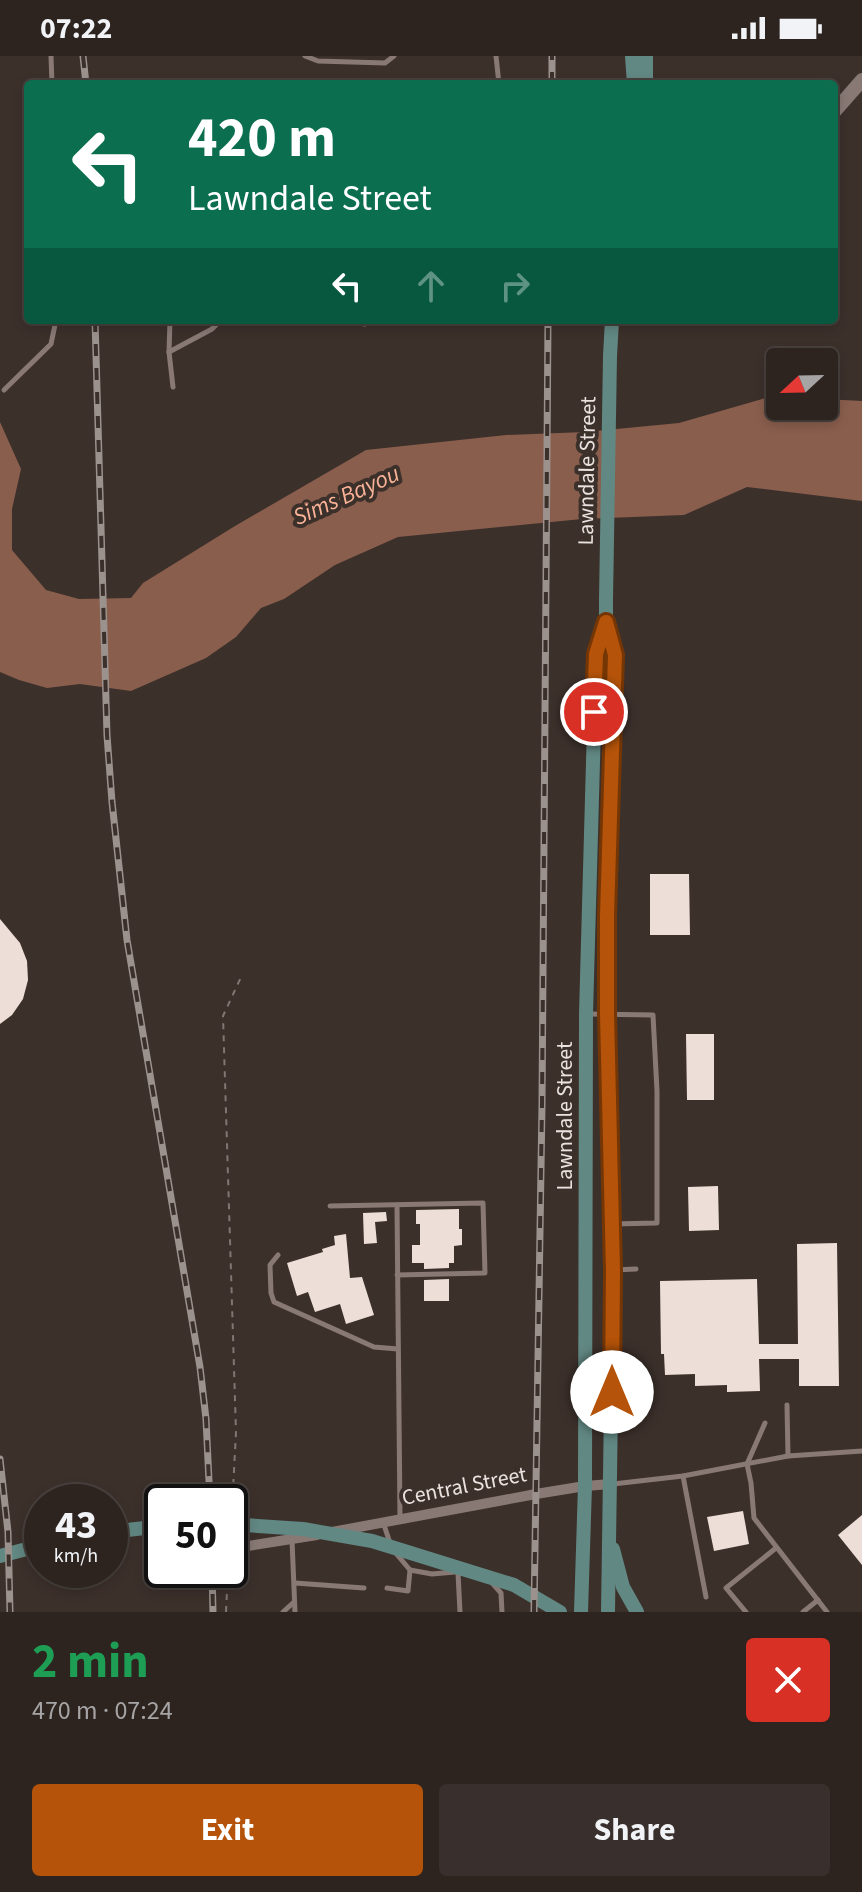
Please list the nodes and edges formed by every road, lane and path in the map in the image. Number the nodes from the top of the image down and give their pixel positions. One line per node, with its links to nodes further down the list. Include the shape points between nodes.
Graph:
1 (51, 56): 7 (lane)
2 (305, 56): 3 (lane, via 385,63)
3 (394, 56)
4 (496, 56): 8 (lane)
5 (632, 56): 9 (main road)
6 (646, 56): 10 (main road)
7 (52, 80)
8 (499, 80)
9 (634, 80)
10 (646, 80)
11 (862, 80): 12 (street)
12 (838, 107)
13 (55, 324): 19 (lane, via 51,344)
14 (170, 324): 17 (lane)
15 (217, 324): 17 (lane)
16 (612, 324): 20 (main road, Lawndale Street)
17 (169, 352): 18 (lane)
18 (173, 387)
19 (4, 390)
20 (606, 622): 22 (main road, Lawndale Street, via 596,654); 23 (main road, Lawndale Street, via 615,655)
21 (242, 975): 38 (path, via 223,1016 236,1432)
22 (586, 1014): 23 (lane); 40 (main road, Lawndale Street)
23 (607, 1014): 26 (main road, Lawndale Street); 26 (lane, via 653,1015 657,1091 657,1223)
24 (397, 1205): 25 (lane); 30 (lane); 30 (lane, via 483,1203 485,1273)
25 (330, 1206)
26 (611, 1224): 29 (main road, Lawndale Street)
27 (278, 1255): 31 (lane, via 270,1265 274,1302 374,1347)
28 (636, 1269): 29 (lane)
29 (613, 1270): 39 (main road, Lawndale Street)
30 (397, 1275): 31 (lane)
31 (398, 1349): 41 (lane)
32 (787, 1405): 35 (lane)
33 (765, 1423): 36 (lane)
34 (862, 1451): 35 (lane)
35 (788, 1456): 36 (lane)
36 (747, 1464): 37 (lane); 47 (lane, via 754,1518)
37 (683, 1476): 39 (lane); 56 (lane)
38 (233, 1484)
39 (611, 1484): 40 (street, Central Street); 44 (main road, Lawndale Street)
40 (585, 1486): 41 (street, Central Street); 65 (main road, Lawndale Street)
41 (400, 1519): 43 (street, Central Street)
42 (248, 1520): 64 (main road, via 372,1541 514,1585)
43 (383, 1522): 45 (street, Central Street); 50 (lane, via 392,1549)
44 (609, 1533): 66 (main road, Lawndale Street); 67 (main road, via 623,1587)
45 (292, 1539): 46 (street, Central Street); 52 (lane)
46 (248, 1546)
47 (776, 1548): 57 (lane); 68 (lane, via 726,1588)
48 (24, 1550): 49 (main road)
49 (0, 1556)
50 (410, 1570): 51 (lane); 55 (lane, via 408,1591)
51 (458, 1573): 62 (lane); 63 (lane, via 487,1577 501,1593)
52 (295, 1583): 54 (lane); 58 (lane)
53 (227, 1588): 59 (path)
54 (364, 1588)
55 (387, 1588)
56 (706, 1597)
57 (818, 1600): 69 (lane); 70 (lane)
58 (294, 1601): 60 (lane); 61 (lane)
59 (226, 1612)
60 (283, 1612)
61 (295, 1612)
62 (460, 1612)
63 (502, 1612)
64 (560, 1612)
65 (581, 1612)
66 (608, 1612)
67 (637, 1612)
68 (746, 1612)
69 (803, 1612)
70 (827, 1612)

